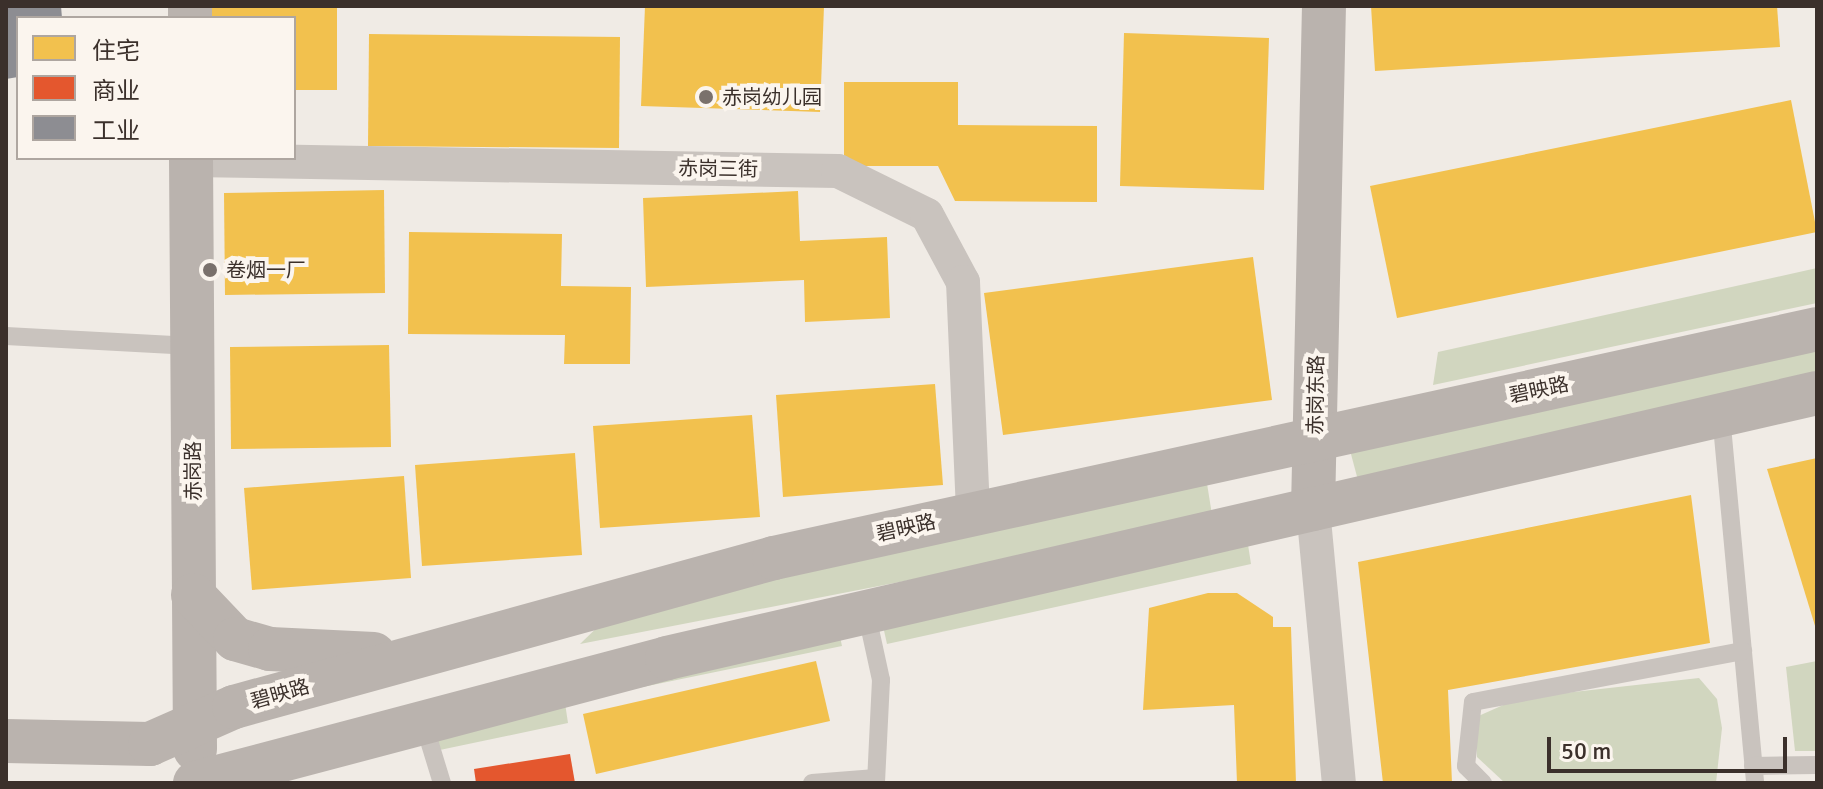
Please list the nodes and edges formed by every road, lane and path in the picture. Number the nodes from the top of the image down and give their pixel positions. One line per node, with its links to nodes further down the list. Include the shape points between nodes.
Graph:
1 (1324, 6): 9 (main road, 赤岗东路)
2 (191, 160): 6 (main road, 赤岗路)
3 (245, 160): 11 (street, 赤岗三街, via 838,171 927,215 963,282)
4 (1817, 329): 9 (main road, 碧映路)
5 (6, 336): 6 (lane)
6 (192, 346): 12 (main road, 赤岗路)
7 (1817, 393): 8 (main road)
8 (1721, 415): 10 (main road); 14 (lane)
9 (1315, 439): 10 (main road, 赤岗东路); 11 (main road, 碧映路)
10 (1313, 509): 13 (main road); 25 (street, 赤岗东路)
11 (973, 513): 15 (main road, 碧映路, via 639,592)
12 (193, 595): 15 (main road, via 216,626 270,649); 17 (main road, 赤岗路)
13 (866, 611): 16 (main road); 21 (lane, via 881,680)
14 (1743, 651): 20 (lane); 26 (lane, via 1473,702 1466,766)
15 (436, 653): 17 (main road, 碧映路)
16 (421, 717): 22 (main road); 23 (lane)
17 (194, 724): 18 (main road, 碧映路, via 150,744); 22 (main road, 赤岗路)
18 (6, 741)
19 (1817, 765): 20 (lane)
20 (1754, 775)
21 (876, 780): 24 (lane)
22 (195, 783)
23 (442, 783)
24 (812, 783)
25 (1339, 783)
26 (1483, 783)

